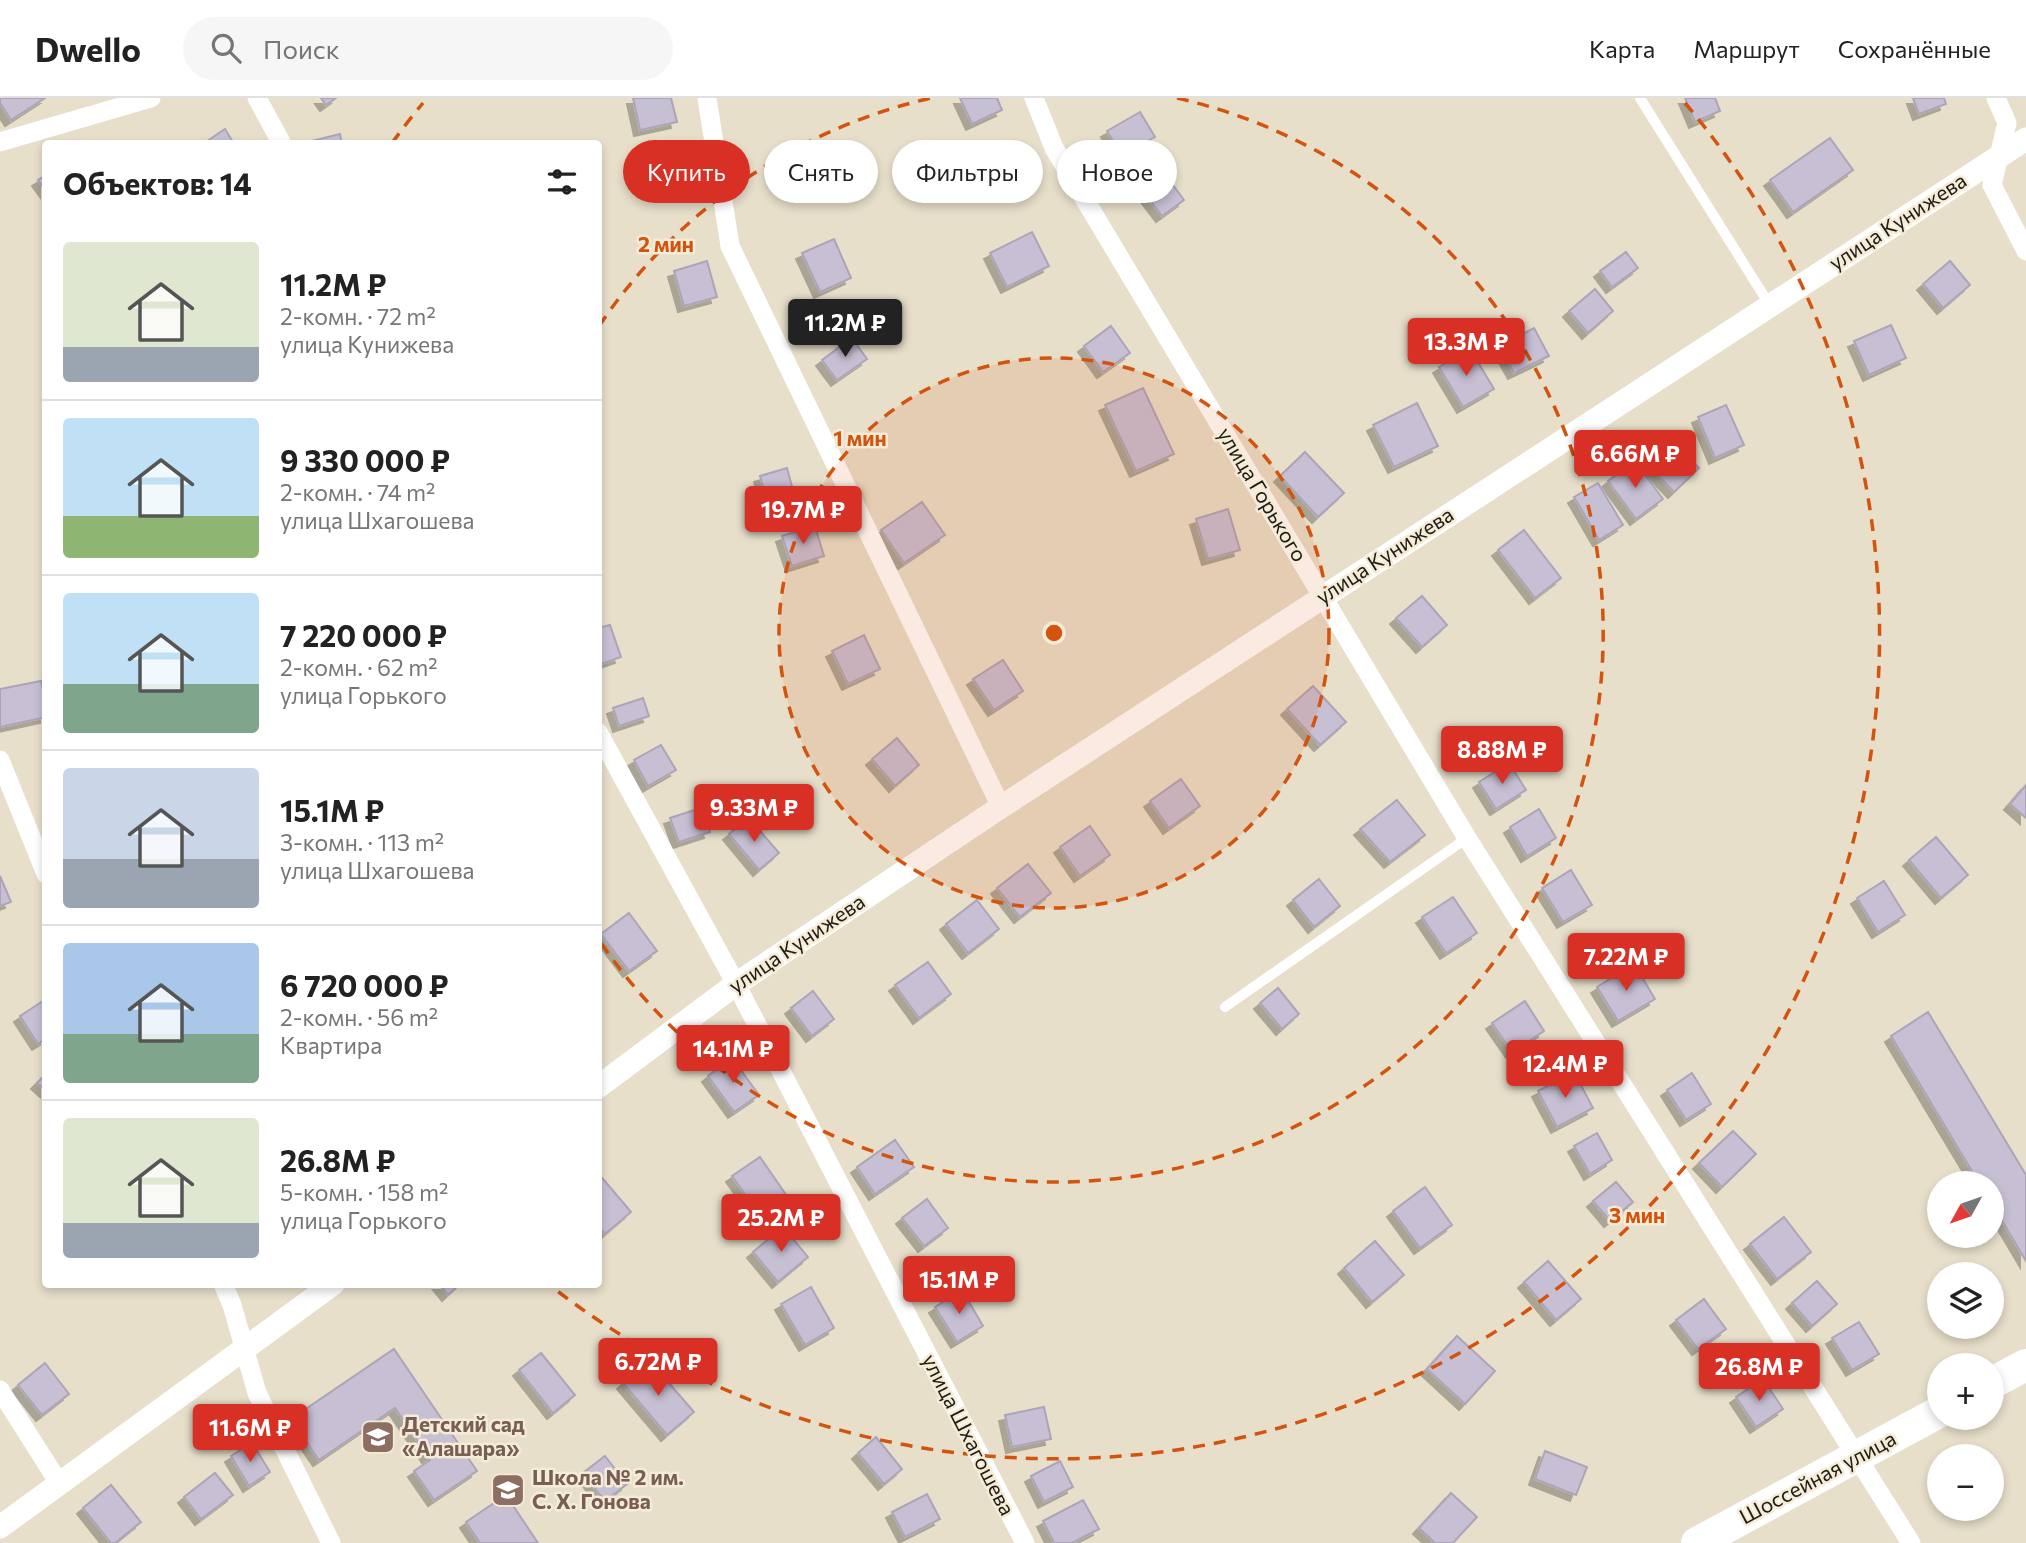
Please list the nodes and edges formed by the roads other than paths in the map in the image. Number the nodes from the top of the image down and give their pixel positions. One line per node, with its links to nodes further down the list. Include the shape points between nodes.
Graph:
1 (151, 98): 9 (street)
2 (257, 98): 8 (street)
3 (707, 98): 16 (street, via 730,246)
4 (1034, 98): 13 (street, улица Горького, via 1054,148)
5 (1640, 98): 12 (lane)
6 (1996, 98): 10 (street, via 2007,123)
7 (2026, 139): 10 (street, улица Кунижева)
8 (280, 140)
9 (0, 142)
10 (1999, 158): 11 (street, via 1992,185); 12 (street, улица Кунижева)
11 (2026, 251)
12 (1769, 304): 13 (street, улица Кунижева)
13 (1323, 597): 16 (street, улица Кунижева); 17 (street, улица Горького)
14 (602, 740): 19 (street, улица Шхагошева)
15 (0, 760): 18 (street)
16 (1000, 807): 19 (street, улица Кунижева)
17 (1467, 838): 20 (lane); 29 (street, улица Горького)
18 (42, 864)
19 (736, 984): 21 (street, улица Кунижева); 33 (street, улица Шхагошева)
20 (1226, 1007)
21 (602, 1084)
22 (225, 1288): 24 (street)
23 (328, 1288): 24 (street)
24 (245, 1350): 30 (street); 32 (street, via 257,1392)
25 (2026, 1364): 26 (highway)
26 (2004, 1376)
27 (0, 1390): 30 (street)
28 (1927, 1419): 29 (highway, Шоссейная улица)
29 (1856, 1457): 34 (highway, Шоссейная улица); 35 (street, улица Горького)
30 (59, 1483): 31 (street)
31 (0, 1527)
32 (331, 1543)
33 (1025, 1543)
34 (1697, 1543)
35 (1911, 1543)

